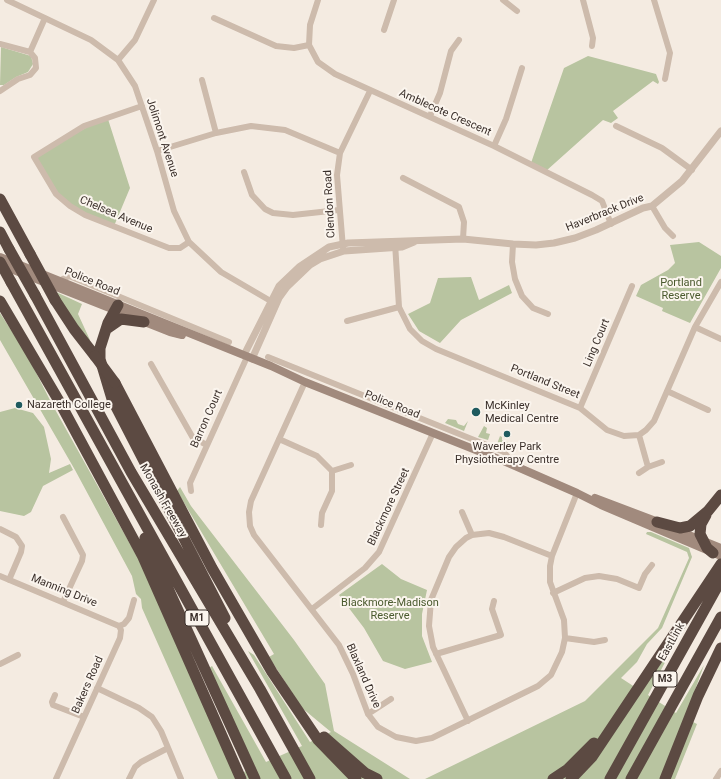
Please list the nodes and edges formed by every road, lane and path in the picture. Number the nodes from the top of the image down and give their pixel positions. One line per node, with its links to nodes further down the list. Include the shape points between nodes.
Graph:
1 (7, 0): 9 (street, Jolimont Avenue)
2 (154, 0): 17 (street, via 135,40)
3 (318, 0): 14 (street, via 310,25)
4 (394, 0): 11 (street)
5 (503, 0): 8 (street)
6 (583, 0): 15 (street, via 593,38)
7 (654, 0): 19 (street, via 670,53)
8 (517, 11)
9 (45, 18): 16 (street); 17 (street, Jolimont Avenue, via 91,40)
10 (214, 18): 14 (street, via 276,46 294,48)
11 (384, 30)
12 (459, 40): 24 (street, via 451,52 440,92)
13 (0, 44): 16 (street)
14 (309, 45): 21 (street, Amblecote Crescent, via 318,62 335,74)
15 (592, 46)
16 (30, 52): 22 (street, via 35,58 36,68 30,75 18,79)
17 (118, 60): 23 (street, Jolimont Avenue, via 135,86)
18 (522, 68): 28 (street, via 506,119)
19 (665, 79)
20 (202, 80): 27 (street)
21 (370, 90): 24 (street, Amblecote Crescent); 30 (street, Clendon Road)
22 (0, 91)
23 (142, 106): 29 (street, Jolimont Avenue); 41 (street, Chelsea Avenue, via 84,126 34,157 56,194 85,215 169,248 180,248)
24 (430, 116): 28 (street, Amblecote Crescent)
25 (616, 126): 31 (street, via 662,148)
26 (721, 131): 31 (street, Haverbrack Drive)
27 (216, 133): 29 (street); 30 (street, via 251,126 268,127 285,130)
28 (494, 146): 37 (street, Amblecote Crescent, via 546,170 602,201)
29 (157, 151): 41 (street, Jolimont Avenue, via 174,211)
30 (340, 153): 36 (street, Clendon Road, via 337,175)
31 (692, 170): 35 (street, Haverbrack Drive)
32 (244, 172): 36 (street, via 252,195 258,203 273,213 293,215)
33 (403, 178): 40 (street, via 459,207 464,222)
34 (0, 199): 118 (highway, bridge, via 55,300 115,382 212,568)
35 (652, 206): 37 (street, Haverbrack Drive); 39 (street)
36 (339, 210): 44 (street, Clendon Road)
37 (610, 224): 43 (street, Haverbrack Drive, via 575,238 554,243)
38 (0, 232): 115 (highway, Monash Freeway / M1, bridge, via 131,472)
39 (673, 236)
40 (463, 239): 42 (street, Haverbrack Drive); 43 (street, Haverbrack Drive)
41 (189, 242): 51 (street, Jolimont Avenue, via 221,272)
42 (394, 244): 44 (street, Haverbrack Drive); 52 (street, Portland Street)
43 (513, 244): 54 (street, via 512,262 522,296 533,308)
44 (343, 247): 51 (street, Haverbrack Drive, via 310,265)
45 (0, 257): 47 (main road, Police Road)
46 (0, 263): 53 (main road, Police Road); 77 (highway, M1, bridge)
47 (59, 281): 53 (main road, Police Road); 58 (street, via 69,276)
48 (721, 282): 57 (street)
49 (632, 286): 69 (street, Ling Court)
50 (0, 301): 129 (highway, via 143,557)
51 (273, 303): 62 (street, Haverbrack Drive)
52 (399, 307): 55 (street); 69 (street, Portland Street, via 410,329 422,341 436,349)
53 (117, 308): 56 (main road, Police Road); 58 (main road, Police Road); 59 (highway)
54 (548, 314)
55 (347, 321)
56 (144, 322): 58 (main road, Police Road, via 170,332); 59 (highway, via 121,319 114,322)
57 (695, 327): 60 (street); 67 (street)
58 (200, 335): 61 (street); 62 (main road, Police Road)
59 (102, 338): 115 (highway, via 100,359 112,399)
60 (721, 339)
61 (229, 342)
62 (248, 357): 65 (main road, Police Road); 75 (street, Barron Court)
63 (268, 357): 66 (street)
64 (151, 364): 75 (street, via 193,438)
65 (305, 382): 68 (main road, Police Road); 73 (street, Blaxland Drive)
66 (339, 386): 68 (street); 74 (street)
67 (667, 391): 70 (street); 72 (street, via 654,421)
68 (336, 394): 71 (main road, Police Road)
69 (580, 408): 72 (street, Portland Street, via 607,430 624,436)
70 (708, 410)
71 (434, 433): 76 (main road, Police Road); 105 (street, Blackmore Street, via 379,552 365,568)
72 (639, 435): 81 (street)
73 (279, 439): 82 (street, via 317,456); 105 (street, Blaxland Drive, via 251,501 248,519 254,535)
74 (474, 440): 76 (street); 78 (street, via 504,452 508,457)
75 (207, 445): 84 (street, Barron Court, via 190,483)
76 (465, 446): 78 (main road, Police Road)
77 (108, 458): 125 (highway); 130 (highway, M1)
78 (506, 462): 85 (main road, Police Road)
79 (662, 462): 81 (street)
80 (350, 465): 82 (street)
81 (648, 467): 83 (street)
82 (332, 471): 91 (street, via 332,491 322,513)
83 (639, 473)
84 (191, 491)
85 (577, 493): 90 (main road, Police Road, via 604,500); 95 (main road, Police Road); 96 (street, Blaxland Drive)
86 (721, 495): 87 (highway)
87 (708, 511): 90 (highway, via 690,526 680,528); 94 (highway, via 701,524 700,534)
88 (462, 512): 93 (street)
89 (63, 517): 104 (street, via 82,558)
90 (657, 522): 94 (main road, Police Road)
91 (321, 525)
92 (0, 529): 99 (street, via 16,537 22,546)
93 (472, 535): 96 (street, via 495,534); 111 (street, via 459,544 449,557 431,600 429,626)
94 (703, 541): 95 (highway, via 707,548)
95 (719, 554): 119 (highway)
96 (552, 556): 101 (street, Blaxland Drive, via 549,574)
97 (652, 565): 101 (street, via 639,588 617,579 599,576 585,578)
98 (0, 576): 99 (street, Manning Drive)
99 (9, 580): 104 (street, Manning Drive)
100 (721, 580): 136 (highway, EastLink / M3)
101 (553, 593): 108 (street, Blaxland Drive, via 564,620)
102 (134, 600): 107 (street, via 128,618)
103 (494, 601): 111 (street, via 492,609 501,635)
104 (63, 602): 107 (street, Manning Drive)
105 (312, 609): 120 (street, Blaxland Drive, via 345,656)
106 (721, 617): 137 (highway, M3)
107 (119, 626): 114 (street, Bakers Road, via 120,638)
108 (565, 638): 109 (street, via 594,642); 122 (street, Blaxland Drive, via 554,670 538,686)
109 (605, 640)
110 (721, 648): 138 (highway, via 698,696)
111 (436, 654): 122 (street)
112 (18, 655): 113 (street)
113 (0, 664)
114 (97, 688): 121 (street, Bakers Road); 123 (street, via 152,717)
115 (260, 689): 131 (highway, Monash Freeway / M1)
116 (55, 695): 121 (street, via 53,705)
117 (391, 699): 120 (street)
118 (291, 702): 132 (highway, via 326,749); 133 (highway, via 333,746)
119 (628, 704): 134 (highway, via 589,750); 135 (highway, via 592,757)
120 (368, 714): 122 (street, Blaxland Drive, via 389,734 416,741 432,738)
121 (84, 717): 126 (street, Bakers Road)
122 (468, 721)
123 (168, 748): 127 (street, via 141,762); 128 (street)
124 (721, 771): 139 (street)
125 (254, 777)
126 (56, 779)
127 (128, 779)
128 (181, 779)
129 (241, 779)
130 (286, 779)
131 (310, 779)
132 (356, 779)
133 (376, 779)
134 (552, 779)
135 (571, 779)
136 (610, 779)
137 (631, 779)
138 (665, 779)
139 (716, 779)

